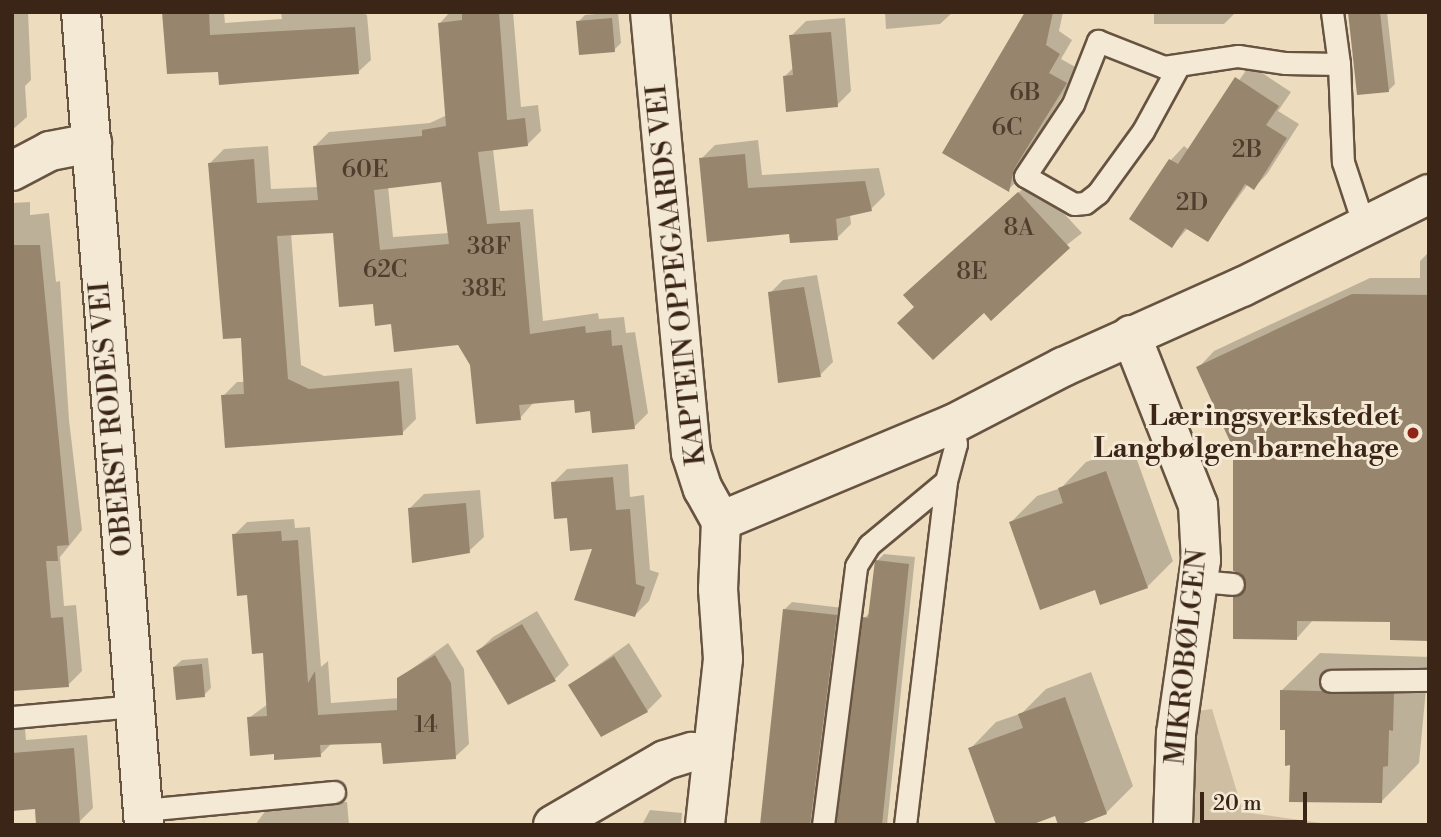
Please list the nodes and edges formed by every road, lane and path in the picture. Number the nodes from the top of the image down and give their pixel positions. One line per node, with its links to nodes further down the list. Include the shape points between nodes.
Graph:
1 (81, 12): 6 (street, OBERST RODES VEI)
2 (650, 12): 13 (street, KAPTEIN OPPEGAARDS VEI, via 691,453 702,489)
3 (1332, 12): 4 (lane)
4 (1339, 64): 5 (lane, via 1238,56); 9 (lane, via 1343,162)
5 (1180, 65): 5 (lane, via 1138,60 1098,41 1073,104 1025,176 1074,204 1085,203 1098,193 1143,131)
6 (92, 143): 7 (street, via 50,151); 16 (street, OBERST RODES VEI)
7 (12, 171)
8 (1429, 194): 9 (street)
9 (1364, 226): 10 (street)
10 (1131, 335): 11 (street); 25 (street, MIKROBØLGEN, via 1196,495 1216,582 1177,720)
11 (953, 424): 12 (lane, via 956,444); 13 (street)
12 (946, 481): 23 (lane, via 869,545 856,566); 24 (lane)
13 (721, 522): 18 (street, via 718,589 723,659)
14 (1429, 680): 15 (lane)
15 (1331, 681)
16 (135, 706): 17 (lane); 20 (street, OBERST RODES VEI)
17 (12, 717)
18 (713, 754): 21 (street, via 692,752 666,760); 22 (street)
19 (334, 792): 20 (lane)
20 (143, 818)
21 (553, 825)
22 (705, 825)
23 (823, 825)
24 (905, 825)
25 (1173, 825)

